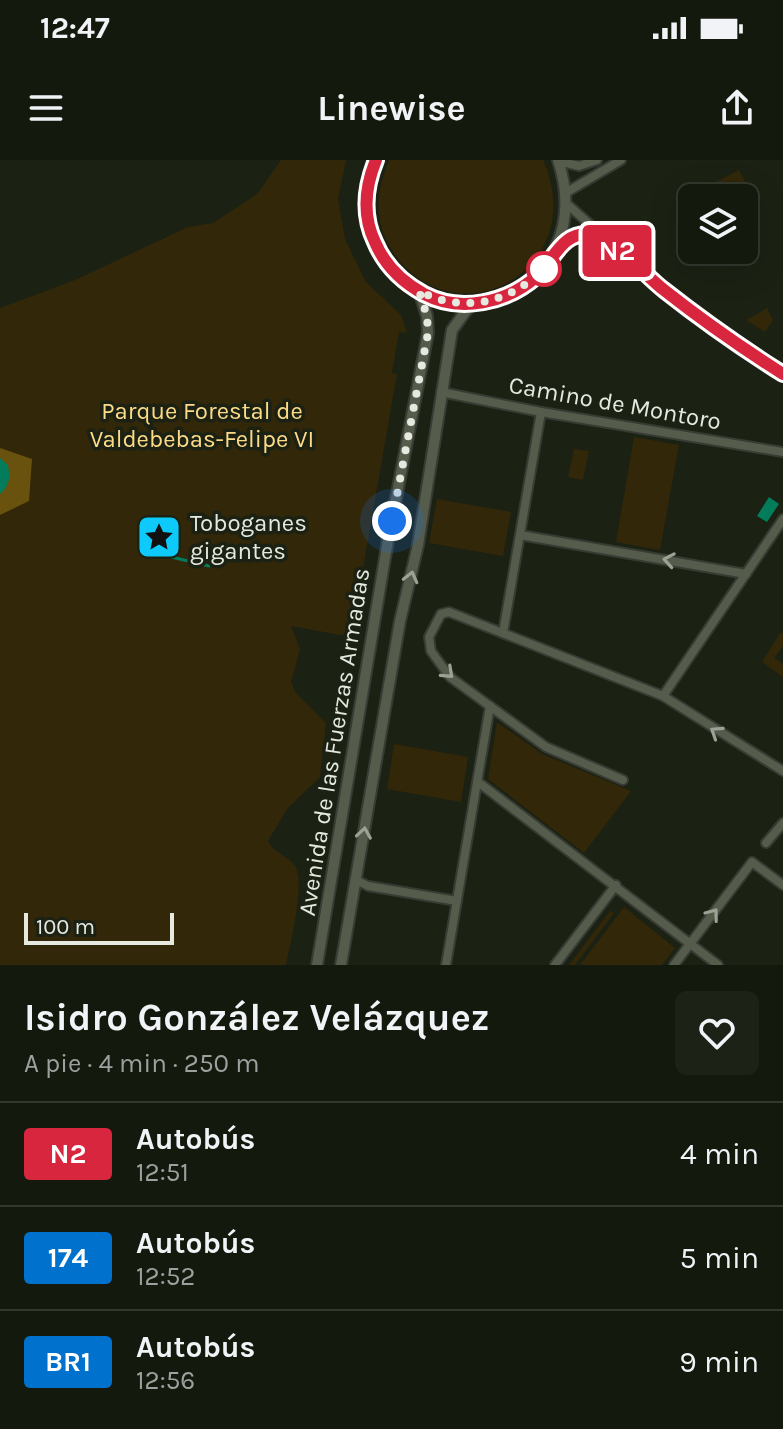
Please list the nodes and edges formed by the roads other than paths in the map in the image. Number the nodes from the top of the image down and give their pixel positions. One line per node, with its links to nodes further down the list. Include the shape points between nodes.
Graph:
1 (376, 160): 8 (street, via 366,195 371,235 391,270)
2 (597, 160): 4 (street, via 579,166)
3 (621, 160): 5 (street)
4 (558, 161): 5 (street)
5 (567, 198): 6 (street); 7 (street)
6 (607, 243): 7 (street, via 580,235); 10 (street)
7 (557, 248): 9 (street, via 527,284 500,298)
8 (419, 291): 9 (street, via 438,300); 30 (street, Avenida de las Fuerzas Armadas, via 428,333)
9 (471, 304): 11 (street, Avenida de las Fuerzas Armadas, via 452,330)
10 (783, 374)
11 (441, 392): 12 (street, Camino de Montoro); 25 (street, Avenida de las Fuerzas Armadas, one-way to 11)
12 (541, 412): 13 (street, Camino de Montoro); 15 (street)
13 (783, 452)
14 (783, 519): 16 (street)
15 (520, 535): 16 (street, one-way to 15); 17 (street)
16 (746, 574): 18 (street)
17 (503, 633): 18 (street); 19 (street, one-way to 19, via 449,612 441,614 429,637 437,663)
18 (663, 696): 20 (street, one-way to 18)
19 (490, 706): 21 (street, via 546,747); 22 (street)
20 (783, 771)
21 (623, 780)
22 (478, 782): 26 (street); 28 (street)
23 (783, 823): 24 (street)
24 (766, 843)
25 (356, 880): 28 (street); 31 (street, Avenida de las Fuerzas Armadas)
26 (616, 885): 29 (street); 33 (street)
27 (783, 885): 29 (street, one-way to 27, via 752,862)
28 (457, 901): 32 (street)
29 (691, 944): 34 (street); 35 (street)
30 (317, 965)
31 (341, 965)
32 (446, 965)
33 (555, 965)
34 (674, 965)
35 (718, 965)

